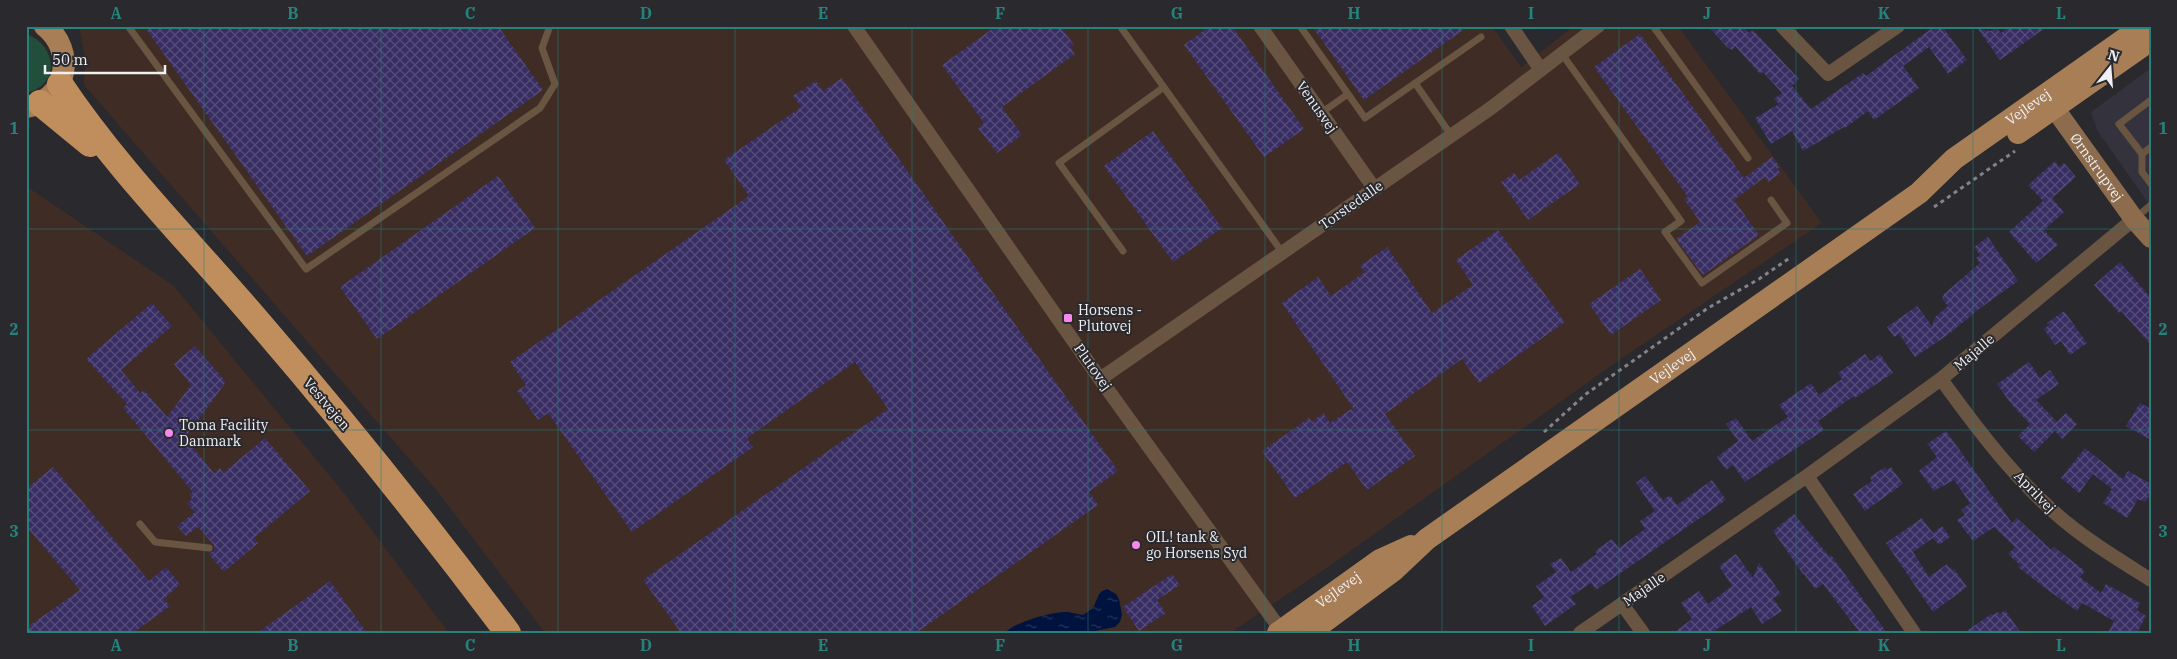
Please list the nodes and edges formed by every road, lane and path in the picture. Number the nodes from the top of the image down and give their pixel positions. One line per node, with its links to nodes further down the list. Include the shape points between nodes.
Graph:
1 (128, 26): 2 (lane, via 306,269 540,108 555,84 542,48)
2 (550, 26)
3 (854, 26): 40 (street, Plutovej)
4 (1120, 26): 20 (lane)
5 (1260, 26): 25 (street, Venusvej)
6 (1300, 26): 21 (lane)
7 (1511, 26): 17 (street)
8 (1598, 26): 16 (street, Torstedalle)
9 (1653, 26): 29 (lane)
10 (1782, 26): 11 (street, via 1828,74)
11 (1898, 26)
12 (2143, 26): 23 (main road, Vejlevej)
13 (55, 30): 19 (main road, via 65,60)
14 (1481, 37): 18 (lane)
15 (2151, 40): 23 (main road, Vejlevej)
16 (1562, 54): 17 (street, Torstedalle); 33 (lane, via 1681,221 1665,232 1702,284 1787,223)
17 (1542, 70): 26 (street, Torstedalle)
18 (1415, 83): 21 (lane, via 1365,118); 26 (lane)
19 (60, 84): 24 (main road, via 55,92); 30 (highway, Vestvejen)
20 (1164, 87): 37 (lane, via 1059,163); 38 (lane)
21 (1348, 94): 25 (lane)
22 (2151, 100): 28 (lane, via 2120,124)
23 (2050, 101): 35 (street, Ørnstrupvej); 45 (main road, Vejlevej, via 1954,159 1919,193)
24 (33, 105): 30 (highway, Vestvejen, via 62,119)
25 (1321, 113): 32 (street, Venusvej)
26 (1451, 135): 32 (street, Torstedalle)
27 (2151, 148): 28 (lane)
28 (2142, 154): 31 (lane, via 2142,172)
29 (1748, 158)
30 (136, 184): 50 (highway, Vestvejen, via 319,394 444,548)
31 (2151, 184)
32 (1374, 188): 38 (street, Torstedalle)
33 (1771, 200)
34 (2151, 205): 35 (lane)
35 (2134, 219): 36 (street, Ørnstrupvej); 41 (street, Majalle)
36 (2151, 238)
37 (1123, 251)
38 (1282, 252): 40 (street, Torstedalle)
39 (1796, 254): 42 (path, via 1708,308 1586,394)
40 (1100, 379): 49 (street, Plutovej)
41 (1941, 380): 43 (street, Majalle); 47 (street, Aprilvej, via 1999,454 2054,512)
42 (1542, 434)
43 (1806, 476): 48 (street, Majalle); 54 (street)
44 (140, 524): 46 (lane, via 156,542)
45 (1426, 539): 49 (main road, Vejlevej, via 1380,560); 51 (main road, Vejlevej, via 1393,571)
46 (209, 548)
47 (2151, 580)
48 (1622, 604): 52 (street, Majalle); 53 (street)
49 (1281, 632)
50 (508, 633)
51 (1309, 633)
52 (1580, 633)
53 (1643, 633)
54 (1914, 633)

